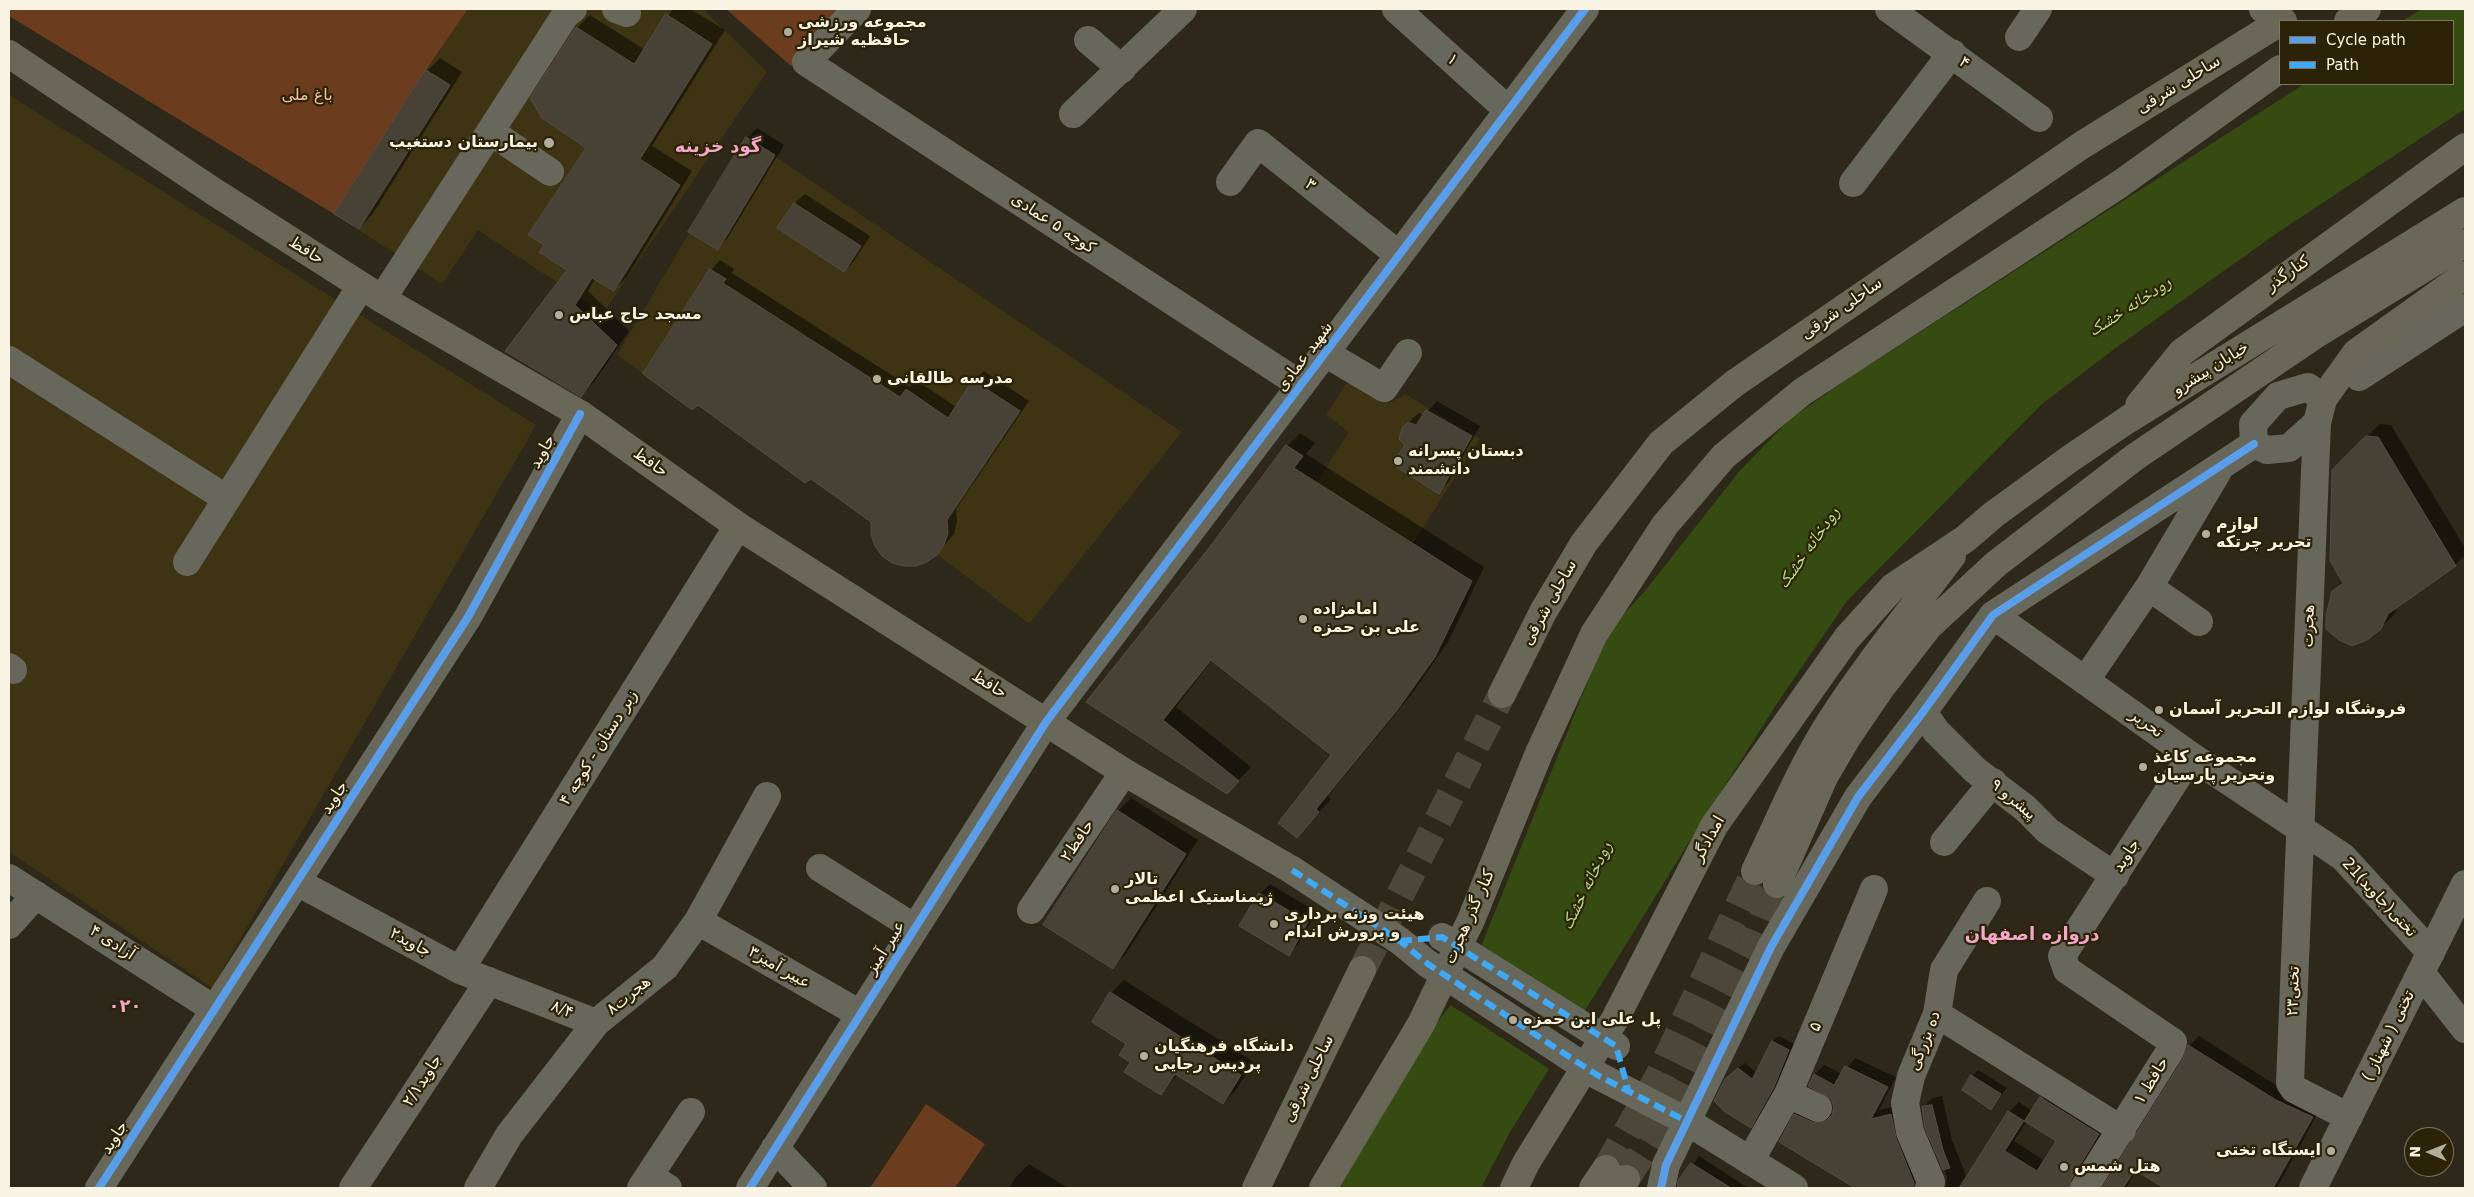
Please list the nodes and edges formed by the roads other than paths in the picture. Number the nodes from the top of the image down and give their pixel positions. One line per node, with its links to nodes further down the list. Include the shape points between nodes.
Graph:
1 (573, 9): 24 (street, via 566,14)
2 (858, 9): 39 (street, کوچه ۵ عمادی, via 806,62)
3 (1396, 9): 21 (street, ۱)
4 (1585, 9): 21 (street, شهید عمادی)
5 (1889, 9): 17 (street, ۴)
6 (2038, 9): 15 (street)
7 (2263, 9): 11 (street)
8 (2298, 9): 12 (main road, ساحلی شرقی)
9 (2367, 9): 13 (main road)
10 (1170, 13): 19 (street)
11 (2279, 20)
12 (2284, 20)
13 (2350, 20)
14 (2279, 24): 53 (main road, ساحلی شرقی, via 2058,162 1735,383 1661,443 1584,543 1543,612)
15 (2019, 37)
16 (1088, 40): 19 (street)
17 (1952, 53): 23 (street, ۴); 28 (street)
18 (9, 54): 33 (main road, حافظ, via 213,192)
19 (1122, 69): 22 (street)
20 (2279, 70): 103 (main road, کنار گذر هجرت, via 2120,184 1802,392 1724,456 1664,525 1594,634 1539,754 1471,920 1420,1024)
21 (1508, 110): 31 (street, شهید عمادی)
22 (1073, 114)
23 (2039, 118)
24 (491, 132): 26 (street); 33 (street)
25 (2465, 147): 42 (main road, کنارگذر, via 2182,352)
26 (550, 172)
27 (1230, 182): 31 (street, ۳, via 1258,143)
28 (1853, 183)
29 (2465, 211): 42 (main road, خیابان پیشرو)
30 (2465, 243): 47 (main road, via 2318,332 2135,457 1996,564 1929,626 1880,689 1848,736 1766,878 1804,766 1860,677)
31 (1399, 255): 35 (street, شهید عمادی)
32 (2465, 275): 40 (main road, via 2356,353)
33 (372, 293): 41 (main road, حافظ); 45 (street)
34 (2465, 308): 38 (street)
35 (1325, 353): 36 (street, via 1384,388); 39 (street, شهید عمادی)
36 (1408, 353)
37 (9, 360): 45 (street)
38 (2358, 377)
39 (1301, 385): 55 (street, شهید عمادی)
40 (2320, 411): 43 (street, via 2289,448 2267,450); 43 (street, via 2308,386 2278,396 2254,424); 60 (street, هجرت)
41 (580, 414): 46 (main road, حافظ); 66 (street, جاوید, via 468,617)
42 (2127, 420): 47 (main road, خیابان پیشرو, via 2016,498)
43 (2254, 444): 44 (street)
44 (2222, 466): 49 (street); 50 (street)
45 (226, 499): 48 (street)
46 (738, 526): 55 (main road, حافظ); 78 (street, زبر دستان - کوچه ۴)
47 (1965, 539): 104 (main road, امدادگر, via 1893,587 1847,638 1785,723 1714,826 1615,1020)
48 (187, 562)
49 (2149, 587): 51 (street); 52 (street)
50 (1993, 615): 52 (street, تحریر); 54 (street)
51 (2199, 622)
52 (2085, 681): 56 (street, تحریر)
53 (1502, 694)
54 (1923, 712): 58 (street, پیشرو ۹, via 1936,732 1975,770); 92 (street, via 1858,797 1771,947)
55 (1046, 722): 57 (main road, حافظ); 74 (street, عبیر آمیز)
56 (2191, 756): 60 (street, تحریر); 64 (street, جاوید)
57 (1124, 772): 63 (main road, حافظ); 71 (street, ۲حافظ)
58 (1993, 782): 61 (street); 64 (street, پیشرو ۹, via 2048,831)
59 (767, 796): 72 (street, هجرت۸)
60 (2300, 830): 77 (street, 21تختی(جاوید), via 2343,857); 91 (street, تختی۲۳, via 2290,1083 2294,1090)
61 (1944, 842)
62 (820, 868): 74 (street)
63 (1292, 870): 75 (street)
64 (2114, 876): 76 (street, جاوید)
65 (9, 878): 69 (street, ۴ آزادی)
66 (297, 882): 78 (street, ۲جاوید); 82 (street, جاوید)
67 (2465, 884): 77 (street, تختی ( شهناز ))
68 (1874, 889): 88 (street, ۵)
69 (36, 895): 73 (street); 82 (street, ۴ آزادی)
70 (1987, 901): 84 (street, ده بزرگی, via 1944,970)
71 (1031, 910)
72 (698, 921): 83 (street, ۳عبیر آمیز); 85 (street, هجرت۸, via 665,967)
73 (9, 925)
74 (915, 928): 83 (street, عبیر آمیز)
75 (1400, 941): 87 (street, bridge, via 1428,964 1597,1075); 87 (street, bridge, via 1442,937 1616,1046)
76 (2062, 956): 93 (street, حافظ ۱, via 2067,970 2173,1042)
77 (2426, 963): 86 (street, 21تختی(جاوید)); 91 (street, تختی ( شهناز ))
78 (460, 970): 80 (street, ۲جاوید)
79 (1362, 970): 102 (main road, ساحلی شرقی)
80 (489, 981): 81 (street, ۲جاوید); 96 (street, ۲/۱جاوید)
81 (528, 996): 85 (street, ۸/۴)
82 (214, 1009): 98 (street, جاوید)
83 (860, 1014): 94 (street, عبیر آمیز)
84 (1937, 1014): 93 (street); 107 (street, ده بزرگی, via 1911,1076 1904,1103 1910,1132 1931,1182)
85 (596, 1023): 99 (street, هجرت۸, via 509,1135)
86 (2465, 1029)
87 (1628, 1089): 92 (street)
88 (1788, 1094): 89 (street); 95 (street, ۵)
89 (1818, 1108)
90 (691, 1112): 97 (street)
91 (2349, 1117): 109 (street, تختی ( شهناز ))
92 (1688, 1122): 95 (street); 105 (street, via 1666,1165)
93 (2122, 1130): 108 (street, حافظ ۱)
94 (775, 1148): 100 (street, عبیر آمیز); 101 (street)
95 (1750, 1161): 106 (street)
96 (356, 1184)
97 (653, 1184)
98 (99, 1188)
99 (478, 1188)
100 (750, 1188)
101 (813, 1188)
102 (1256, 1188)
103 (1323, 1188)
104 (1514, 1188)
105 (1660, 1188)
106 (1794, 1188)
107 (1929, 1188)
108 (2084, 1188)
109 (2312, 1188)

